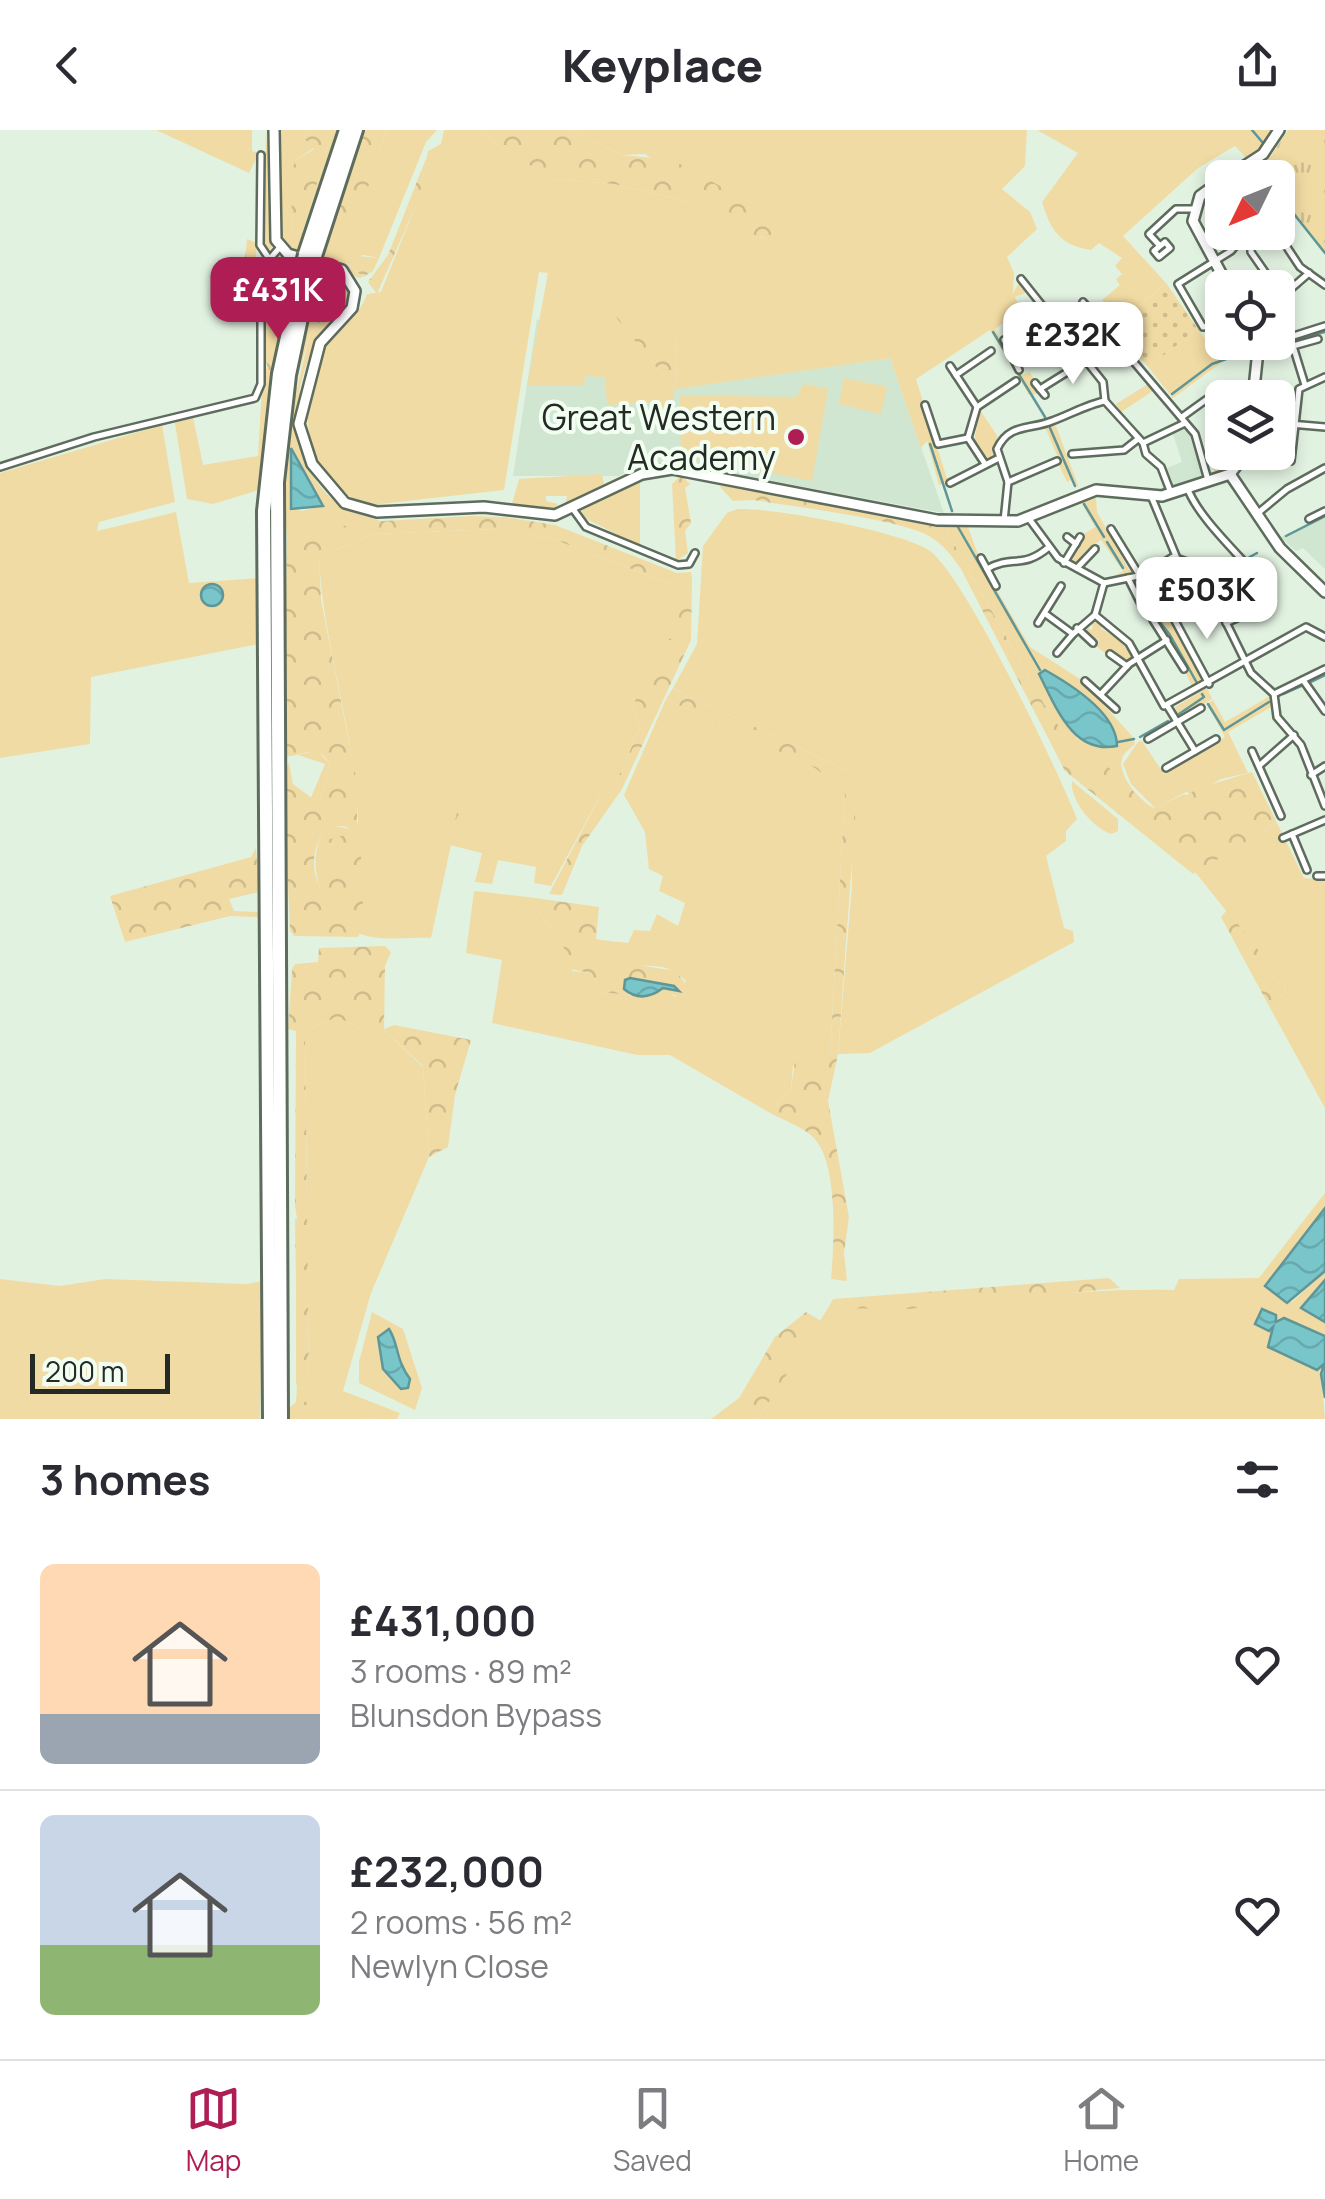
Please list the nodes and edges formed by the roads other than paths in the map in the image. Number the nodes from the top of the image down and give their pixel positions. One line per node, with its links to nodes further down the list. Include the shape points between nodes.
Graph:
1 (274, 130): 9 (street)
2 (346, 130): 14 (highway)
3 (356, 130): 14 (highway)
4 (1279, 130): 6 (street)
5 (261, 155): 13 (street, via 260,245)
6 (1255, 160)
7 (1205, 191): 8 (street)
8 (1194, 209): 10 (street, via 1176,209 1147,236); 15 (street, via 1196,232)
9 (280, 246): 13 (street); 64 (street, via 342,270 356,291 352,308 320,344 300,413 306,454 332,492 351,506 377,512 492,507 554,515)
10 (1160, 246)
11 (1230, 250): 15 (street)
12 (1291, 250): 17 (street)
13 (268, 257): 53 (street, via 260,274 261,384 255,398 94,437)
14 (309, 260): 38 (highway)
15 (1214, 261): 16 (street); 24 (street, via 1178,287)
16 (1219, 270)
17 (1309, 273): 19 (street); 20 (street)
18 (1021, 279): 22 (street)
19 (1325, 285)
20 (1295, 286)
21 (1085, 302): 25 (street)
22 (1050, 316): 29 (street); 32 (street, via 1006,342)
23 (1325, 326): 26 (street)
24 (1205, 327)
25 (1109, 332): 29 (street); 44 (street)
26 (1295, 335)
27 (1318, 339): 37 (street, via 1290,347)
28 (992, 351): 33 (street)
29 (1080, 354): 30 (street)
30 (1086, 361): 36 (street, via 1043,392); 39 (street, via 1106,387)
31 (950, 366): 33 (street)
32 (1019, 370)
33 (956, 375): 42 (street)
34 (1325, 377): 37 (street)
35 (1016, 382): 42 (street)
36 (1035, 382)
37 (1305, 385): 43 (street)
38 (282, 392): 135 (highway, via 263,558); 136 (highway)
39 (1105, 401): 48 (street); 50 (street, via 1014,430 1000,442)
40 (1205, 401): 44 (street)
41 (925, 405): 47 (street, via 938,444)
42 (977, 407): 47 (street)
43 (1295, 416)
44 (1184, 420): 48 (street); 57 (street, via 1199,438)
45 (1295, 424): 46 (street)
46 (1325, 427)
47 (968, 438): 52 (street)
48 (1140, 441): 49 (street, via 1124,450 1076,453); 61 (street)
49 (1078, 442)
50 (997, 459): 52 (street); 58 (street)
51 (1056, 461): 58 (street)
52 (984, 464): 59 (street)
53 (0, 468)
54 (1325, 468): 66 (street)
55 (1233, 470): 56 (street)
56 (1230, 474): 57 (street); 66 (street)
57 (1208, 481): 60 (street)
58 (1008, 482): 68 (street)
59 (950, 484)
60 (1187, 488): 61 (street); 96 (street, via 1198,514 1218,528 1272,597)
61 (1171, 493): 62 (street)
62 (1152, 498): 67 (street, via 1096,490); 76 (street)
63 (1312, 508): 65 (street, via 1313,517)
64 (573, 509): 68 (street, via 641,474 672,469 937,520); 75 (street, via 586,527 678,565 690,564)
65 (1325, 511)
66 (1258, 514): 87 (street, via 1277,550)
67 (1030, 520): 68 (street); 73 (street)
68 (1004, 521)
69 (1115, 530): 81 (street)
70 (1067, 537): 72 (street)
71 (1080, 537): 72 (street)
72 (1076, 544): 78 (street)
73 (1049, 546): 78 (street); 80 (street, via 1030,562)
74 (1095, 550): 79 (street)
75 (695, 553)
76 (1176, 556): 81 (street); 88 (street, via 1190,566 1197,589)
77 (981, 558): 80 (street)
78 (1064, 562): 79 (street)
79 (1077, 568): 83 (street)
80 (987, 569): 84 (street)
81 (1140, 576): 82 (street); 90 (street)
82 (1128, 578): 83 (street); 89 (street)
83 (1104, 583): 91 (street)
84 (996, 586)
85 (1061, 586): 92 (street)
86 (1223, 590): 88 (street)
87 (1325, 592)
88 (1211, 603): 96 (street)
89 (1141, 604)
90 (1160, 607)
91 (1095, 614): 97 (street); 103 (street)
92 (1046, 616): 95 (street); 97 (street)
93 (1174, 617): 110 (street)
94 (1153, 620): 99 (street)
95 (1038, 623)
96 (1226, 623): 104 (street)
97 (1075, 631): 100 (street); 101 (street)
98 (1325, 637): 104 (street, via 1306,628)
99 (1167, 640): 103 (street); 106 (street)
100 (1094, 644)
101 (1056, 653)
102 (1110, 654): 105 (street)
103 (1137, 658): 105 (street); 113 (street, via 1159,702)
104 (1246, 662): 110 (street); 112 (street)
105 (1127, 666): 111 (street)
106 (1184, 669)
107 (1325, 669): 108 (street)
108 (1303, 680): 112 (street); 116 (street)
109 (1086, 681): 111 (street)
110 (1209, 684): 113 (street)
111 (1101, 694): 115 (street)
112 (1274, 694): 118 (street, via 1277,717)
113 (1168, 706): 117 (street)
114 (1201, 708): 117 (street)
115 (1116, 709)
116 (1325, 712)
117 (1178, 724): 120 (street); 122 (street)
118 (1294, 735): 123 (street); 126 (street)
119 (1216, 738): 122 (street)
120 (1148, 739)
121 (1252, 751): 123 (street)
122 (1195, 752): 125 (street)
123 (1260, 765): 128 (street)
124 (1325, 766): 126 (street)
125 (1166, 768)
126 (1311, 775): 127 (street)
127 (1325, 806)
128 (1281, 816)
129 (1325, 820): 130 (street)
130 (1292, 834): 131 (street); 132 (street)
131 (1283, 838)
132 (1307, 870)
133 (1316, 876): 134 (street)
134 (1325, 876)
135 (270, 1419)
136 (281, 1419)

